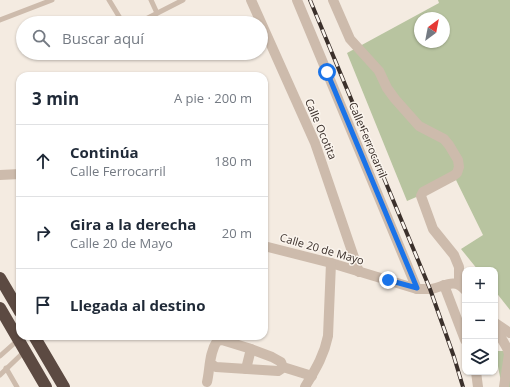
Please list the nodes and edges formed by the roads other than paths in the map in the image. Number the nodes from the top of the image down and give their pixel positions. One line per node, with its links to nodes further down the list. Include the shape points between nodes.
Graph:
1 (52, 0): 12 (lane)
2 (109, 0): 9 (lane)
3 (152, 0): 8 (lane)
4 (183, 0): 8 (lane)
5 (251, 0): 11 (street, Calle Ocotita)
6 (297, 0): 22 (street, Calle Ferrocarril)
7 (333, 0): 21 (street, via 350,39 379,71 395,99 419,126 444,139 458,160 458,170 454,176 420,196 433,229 454,256 459,267)
8 (157, 13): 10 (lane)
9 (119, 16)
10 (151, 16)
11 (258, 16)
12 (0, 20)
13 (268, 38): 18 (street, Calle Ocotita, via 315,143)
14 (16, 174): 15 (street)
15 (0, 175)
16 (268, 247): 17 (street, Calle 20 de Mayo)
17 (331, 263): 18 (street, Calle 20 de Mayo); 42 (street, via 328,336 323,356)
18 (358, 272): 22 (street, Calle 20 de Mayo)
19 (0, 278): 23 (highway)
20 (444, 285): 21 (street, Calle 20 de Mayo, via 454,283); 22 (street, Calle 20 de Mayo, via 430,289); 29 (street)
21 (462, 287)
22 (417, 288)
23 (16, 305)
24 (0, 308): 28 (highway)
25 (498, 325): 27 (street)
26 (498, 332): 49 (street, via 509,354)
27 (510, 333)
28 (16, 334)
29 (465, 339)
30 (18, 340): 35 (lane)
31 (20, 340): 34 (highway)
32 (36, 340): 46 (highway)
33 (251, 349): 36 (street, via 219,341 215,344 210,358); 37 (street, via 280,361); 39 (street)
34 (26, 350): 38 (lane); 45 (highway)
35 (0, 356)
36 (211, 364): 39 (street, via 216,367); 43 (street)
37 (283, 366): 39 (street, via 278,371); 42 (street)
38 (6, 368): 40 (lane); 44 (lane)
39 (246, 369)
40 (0, 375)
41 (476, 375): 48 (street)
42 (312, 376): 47 (street)
43 (207, 382)
44 (16, 387)
45 (46, 387)
46 (64, 387)
47 (305, 387)
48 (478, 387)
49 (504, 387)

